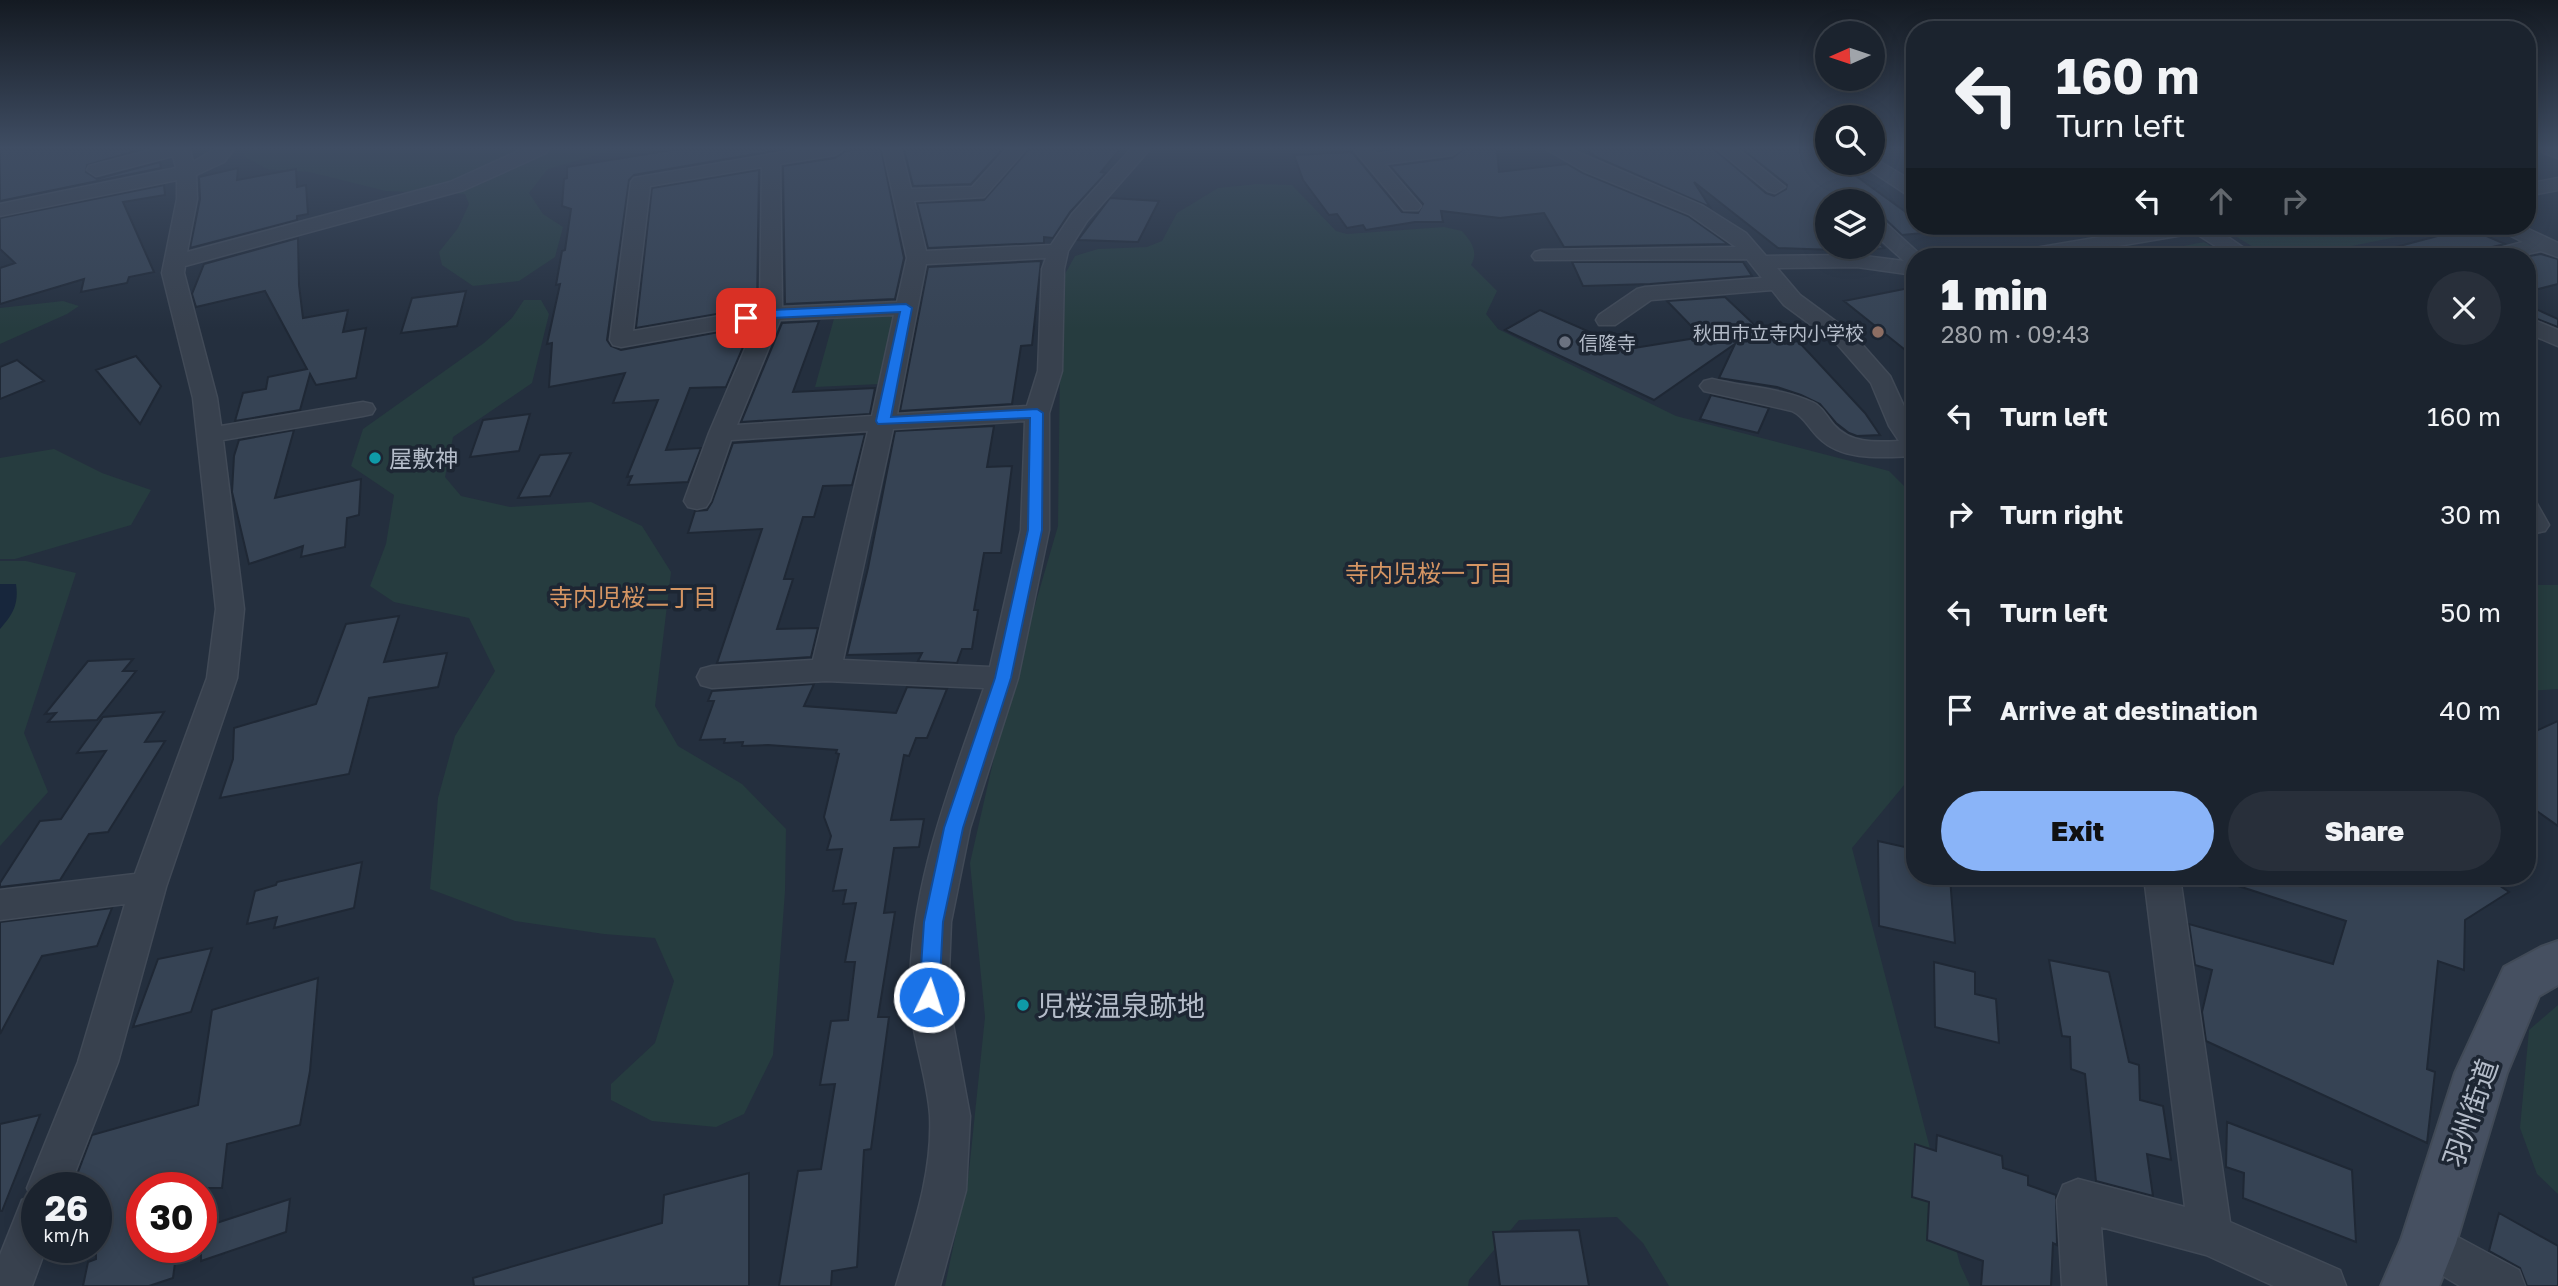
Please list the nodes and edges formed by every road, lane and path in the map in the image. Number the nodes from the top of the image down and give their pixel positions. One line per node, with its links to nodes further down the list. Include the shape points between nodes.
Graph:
1 (185, 209): 20 (street)
2 (372, 209): 20 (street)
3 (638, 209): 24 (street, via 621,340)
4 (771, 209): 24 (street)
5 (907, 209): 18 (street)
6 (1087, 209): 15 (street)
7 (1694, 209): 19 (street, via 1724,225)
8 (1885, 233): 16 (street)
9 (2128, 235): 13 (street)
10 (2213, 235): 14 (street)
11 (2525, 235): 12 (street)
12 (2550, 247)
13 (2062, 248)
14 (2233, 248)
15 (1058, 251): 18 (street); 30 (street, via 1053,270 1050,372)
16 (1906, 252)
17 (1542, 257): 19 (street)
18 (917, 258): 23 (street)
19 (1756, 258): 21 (street, via 1857,261); 22 (street)
20 (175, 262): 34 (street, via 173,273)
21 (1906, 269)
22 (1777, 283): 25 (street, via 1645,294); 33 (street, via 1792,300 1845,339 1882,381)
23 (906, 308): 24 (street); 31 (street)
24 (771, 314): 32 (street)
25 (1607, 320)
26 (2536, 328): 27 (street)
27 (2558, 339)
28 (1712, 386): 35 (street, via 1800,405 1814,414 1829,435 1851,446)
29 (363, 409): 34 (street)
30 (1037, 413): 31 (street); 39 (street, via 1035,530)
31 (883, 421): 32 (street); 37 (street)
32 (721, 433): 36 (street)
33 (1906, 434)
34 (210, 435): 41 (street, via 230,609 222,678)
35 (1906, 447)
36 (697, 501)
37 (826, 670): 38 (street); 39 (street)
38 (712, 677)
39 (1003, 678): 49 (street, via 954,828 933,922 929,997 950,1116 944,1190)
40 (2163, 885): 45 (street)
41 (148, 887): 42 (street); 44 (street, via 98,1062)
42 (0, 905)
43 (2558, 961): 47 (street, 羽州街道, via 2521,982 2481,1073)
44 (54, 1172)
45 (2210, 1235): 50 (street, via 2078,1200); 51 (street)
46 (21, 1257): 48 (street)
47 (2419, 1264): 52 (street)
48 (10, 1286)
49 (918, 1286)
50 (2084, 1286)
51 (2324, 1286)
52 (2503, 1286)

